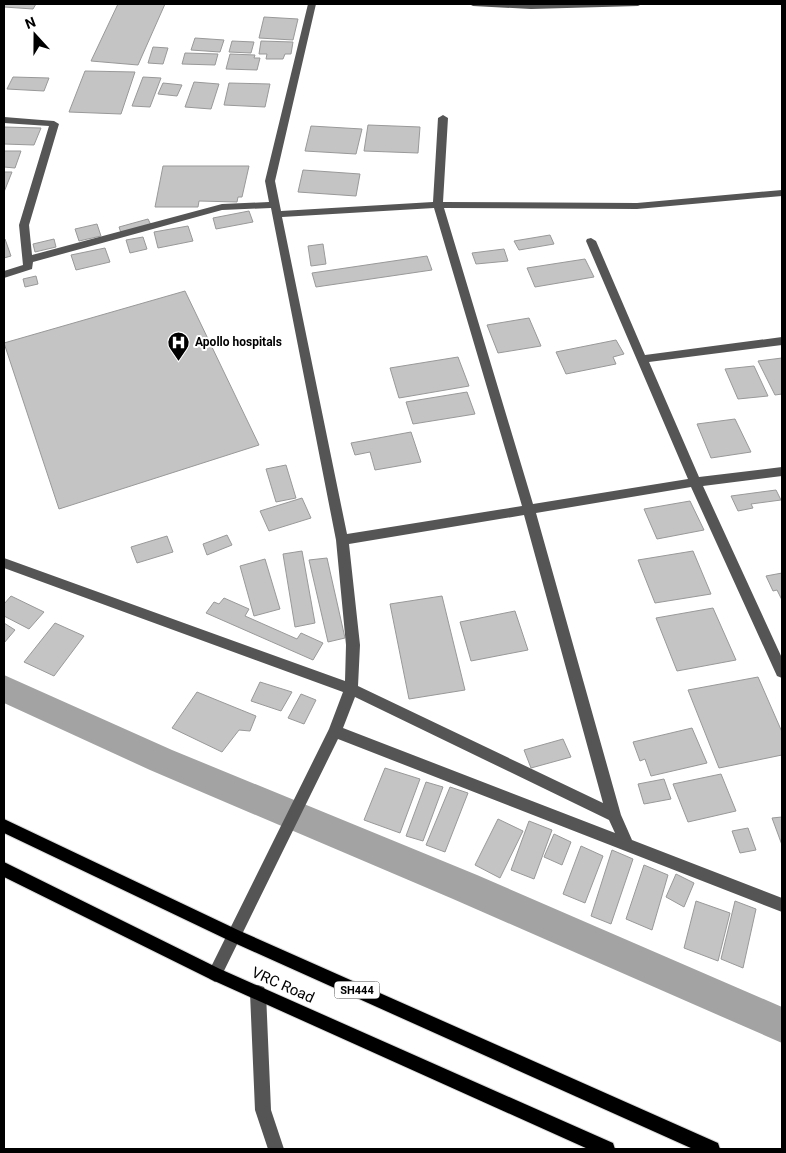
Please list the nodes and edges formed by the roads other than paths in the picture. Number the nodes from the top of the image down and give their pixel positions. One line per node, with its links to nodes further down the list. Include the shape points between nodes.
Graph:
1 (312, 4): 8 (street, via 270,181)
2 (472, 4): 3 (street, via 531,7)
3 (638, 4)
4 (443, 118): 7 (street)
5 (4, 120): 10 (street, via 54,124 24,225)
6 (782, 193): 7 (street, via 637,206)
7 (438, 205): 8 (street); 16 (street)
8 (276, 210): 10 (street, via 222,207); 17 (street)
9 (591, 241): 13 (street)
10 (28, 260): 11 (street, via 28,268)
11 (4, 275)
12 (782, 341): 13 (street)
13 (642, 359): 15 (street)
14 (782, 471): 15 (street)
15 (695, 482): 16 (street); 19 (street)
16 (528, 510): 17 (street); 22 (street)
17 (342, 540): 20 (street, via 353,646)
18 (4, 563): 20 (street)
19 (782, 672)
20 (351, 689): 21 (street); 22 (street)
21 (335, 731): 24 (street); 27 (street)
22 (614, 815): 24 (street)
23 (4, 826): 27 (main road, SH444)
24 (627, 844): 26 (street)
25 (4, 869): 28 (main road, VRC Road)
26 (782, 905)
27 (235, 936): 28 (street); 32 (main road, SH444)
28 (215, 974): 29 (main road, VRC Road)
29 (258, 993): 30 (street, via 263,1110); 31 (main road, VRC Road)
30 (276, 1149)
31 (607, 1149)
32 (712, 1149)

